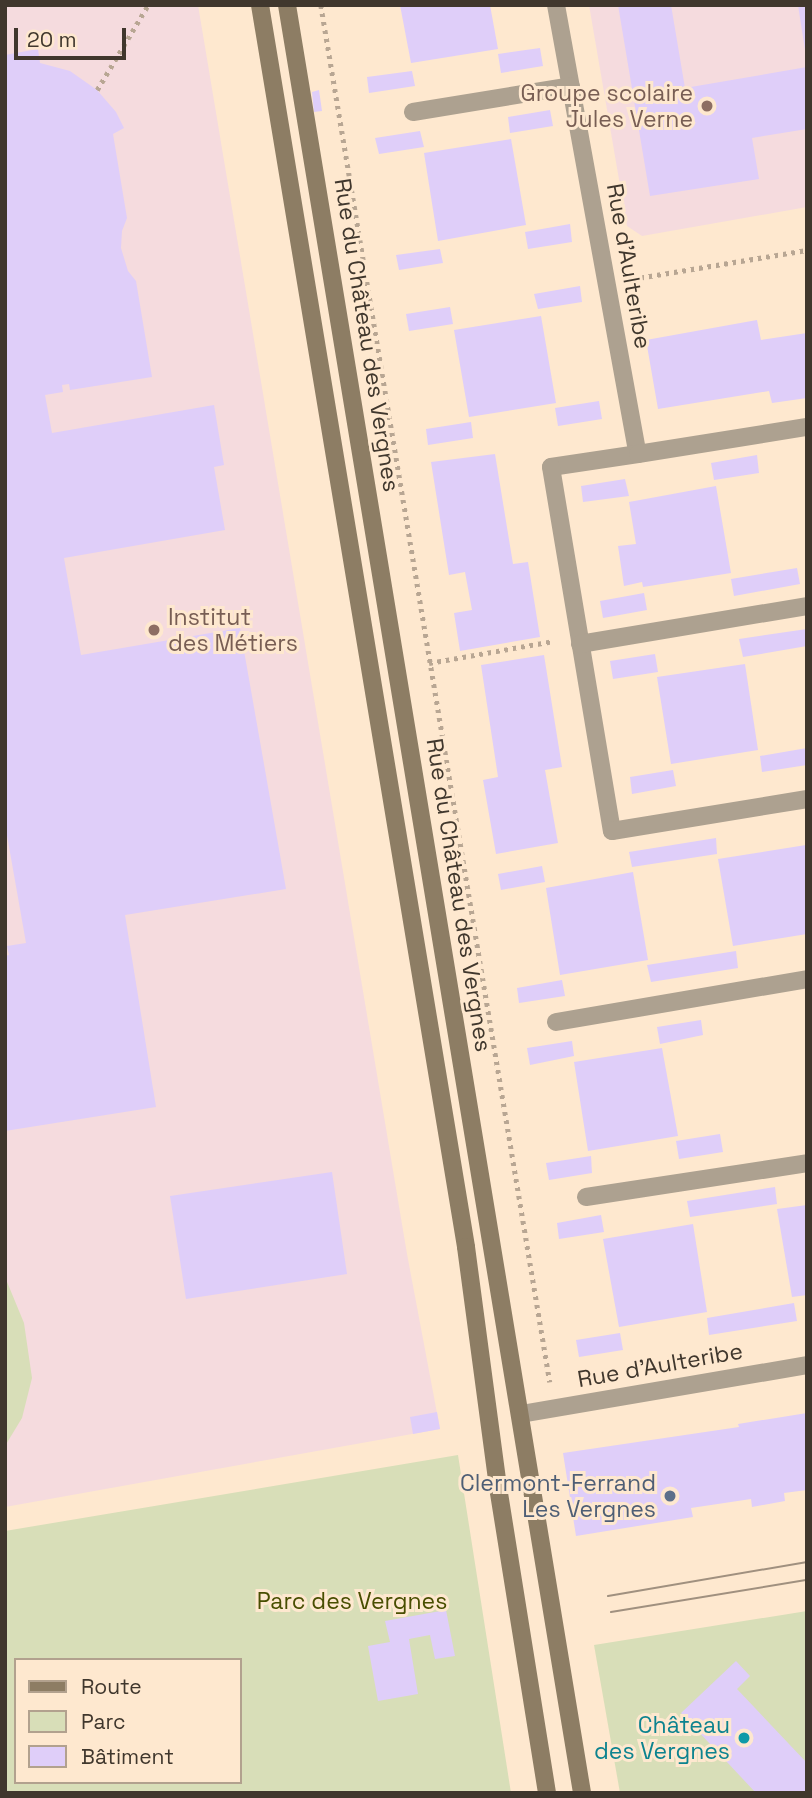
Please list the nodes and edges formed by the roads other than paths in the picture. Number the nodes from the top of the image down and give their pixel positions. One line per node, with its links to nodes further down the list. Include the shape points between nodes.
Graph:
1 (260, 5): 17 (main road, via 466,1247 498,1487)
2 (286, 5): 16 (main road, Rue du Château des Vergnes)
3 (556, 5): 4 (street, Rue d'Aulteribe)
4 (571, 86): 5 (street); 7 (street, Rue d'Aulteribe)
5 (413, 112)
6 (807, 427): 7 (street)
7 (638, 454): 9 (street, via 551,467)
8 (807, 606): 9 (street)
9 (580, 640): 10 (street, via 611,831)
10 (807, 799)
11 (806, 985): 12 (street)
12 (556, 1022)
13 (807, 1163): 14 (street)
14 (586, 1197)
15 (807, 1365): 16 (street, Rue d'Aulteribe)
16 (521, 1414): 18 (main road, Rue du Château des Vergnes)
17 (547, 1793)
18 (582, 1793)

